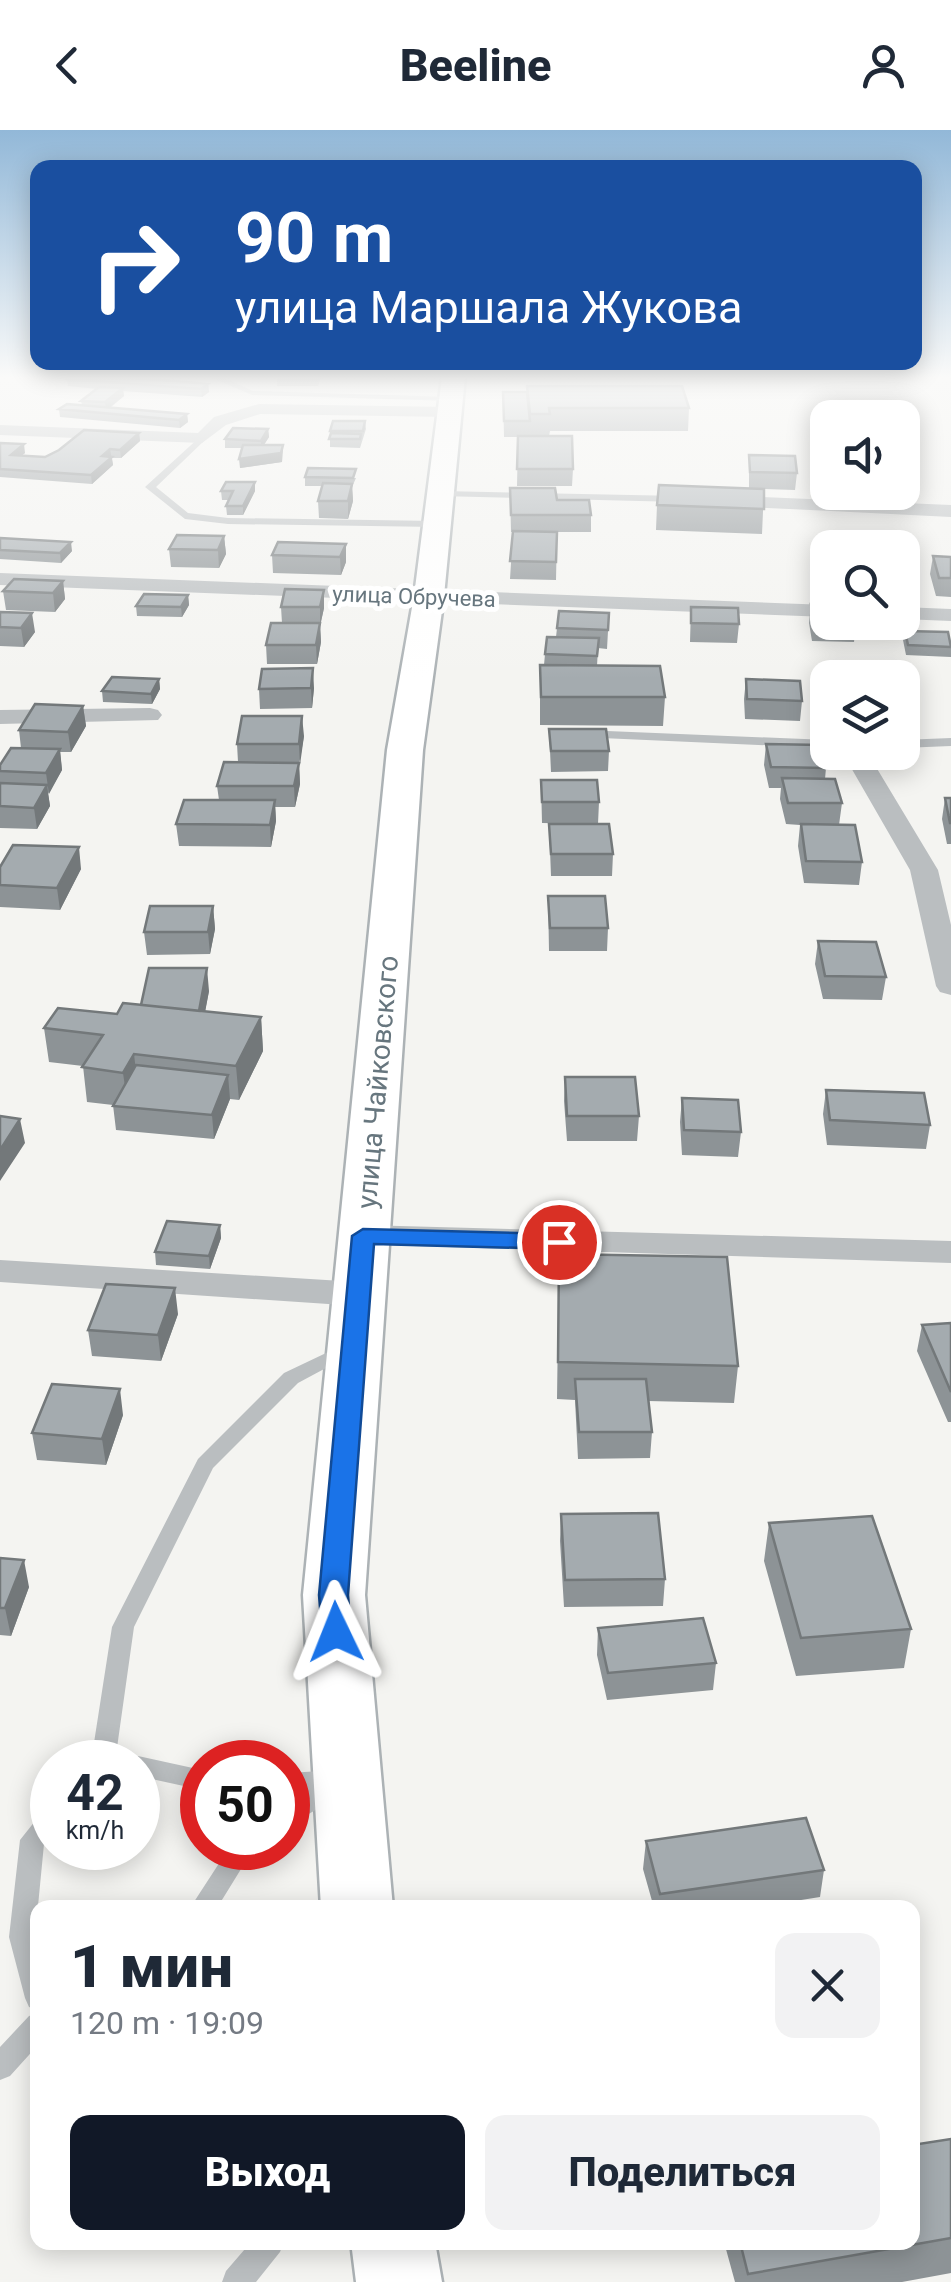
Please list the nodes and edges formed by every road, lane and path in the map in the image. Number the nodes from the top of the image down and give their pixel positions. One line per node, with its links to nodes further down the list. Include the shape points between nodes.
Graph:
1 (160, 477): 4 (lane, via 150,487 185,516 228,521)
2 (443, 477): 4 (main road, улица Чайковского)
3 (680, 499): 4 (lane); 5 (street)
4 (440, 509): 7 (main road, улица Чайковского)
5 (951, 512)
6 (1, 581): 7 (street, улица Обручева)
7 (429, 596): 8 (street, улица Обручева); 22 (main road, улица Чайковского, via 406,750)
8 (810, 610)
9 (920, 614): 10 (street)
10 (951, 615)
11 (150, 715): 12 (street)
12 (0, 717)
13 (563, 733): 15 (lane)
14 (951, 742): 16 (lane)
15 (810, 743)
16 (920, 743)
17 (867, 770): 18 (street)
18 (938, 871): 19 (street)
19 (951, 986)
20 (951, 1252): 22 (street)
21 (0, 1271): 22 (street)
22 (358, 1292): 23 (lane, via 291,1378 205,1464 123,1626); 24 (main road, улица Чайковского, via 334,1595)
23 (112, 1740)
24 (347, 1779): 25 (lane); 26 (lane); 30 (main road, улица Чайковского)
25 (310, 1782)
26 (310, 1802)
27 (30, 1859): 31 (lane, via 22,1937)
28 (228, 1870): 29 (lane)
29 (208, 1900)
30 (356, 1900)
31 (30, 1968)
32 (30, 2034): 33 (lane)
33 (0, 2067)
34 (263, 2250): 36 (lane)
35 (393, 2250): 37 (main road)
36 (237, 2282)
37 (399, 2282)

